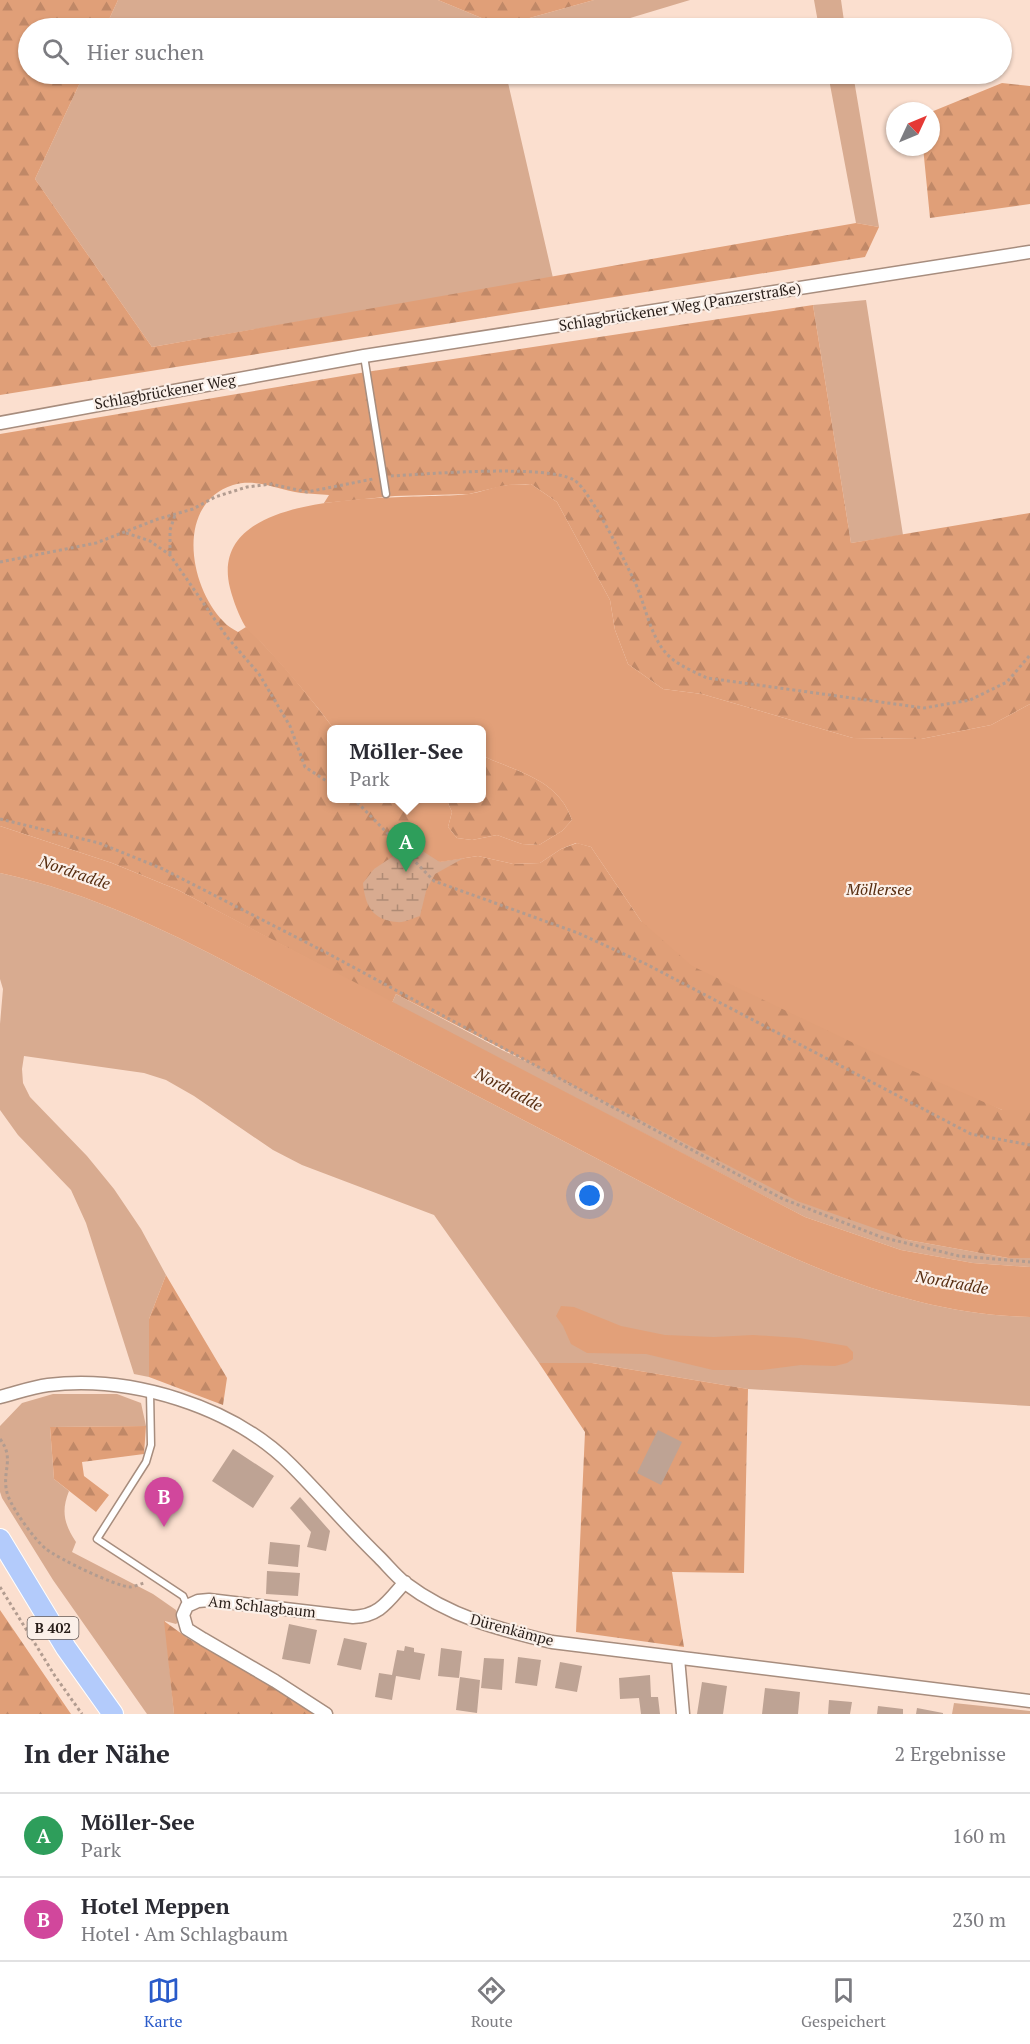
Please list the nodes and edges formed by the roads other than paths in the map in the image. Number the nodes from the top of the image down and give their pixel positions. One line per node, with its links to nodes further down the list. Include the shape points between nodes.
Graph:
1 (1030, 252): 2 (street, Schlagbrückener Weg (Panzerstraße))
2 (364, 356): 3 (street, Schlagbrückener Weg (Panzerstraße)); 5 (lane)
3 (330, 362): 4 (street, Schlagbrückener Weg)
4 (0, 423)
5 (386, 494)
6 (150, 1391): 7 (street, Dürenkämpe, via 87,1382 47,1385); 10 (street, Dürenkämpe, via 202,1407 263,1443 289,1463); 11 (lane, via 151,1445 146,1462 97,1539 183,1596)
7 (6, 1396): 8 (street)
8 (0, 1410)
9 (0, 1539): 14 (main road, B 402, via 66,1648)
10 (405, 1582): 11 (street, Am Schlagbaum, via 380,1610 366,1616 209,1600); 12 (street, Dürenkämpe, via 447,1610 490,1627 552,1642)
11 (187, 1606): 15 (street, Am Schlagbaum, via 183,1615 187,1629)
12 (678, 1658): 13 (street, Dürenkämpe); 16 (street)
13 (1030, 1701)
14 (113, 1714)
15 (326, 1714)
16 (683, 1714)

